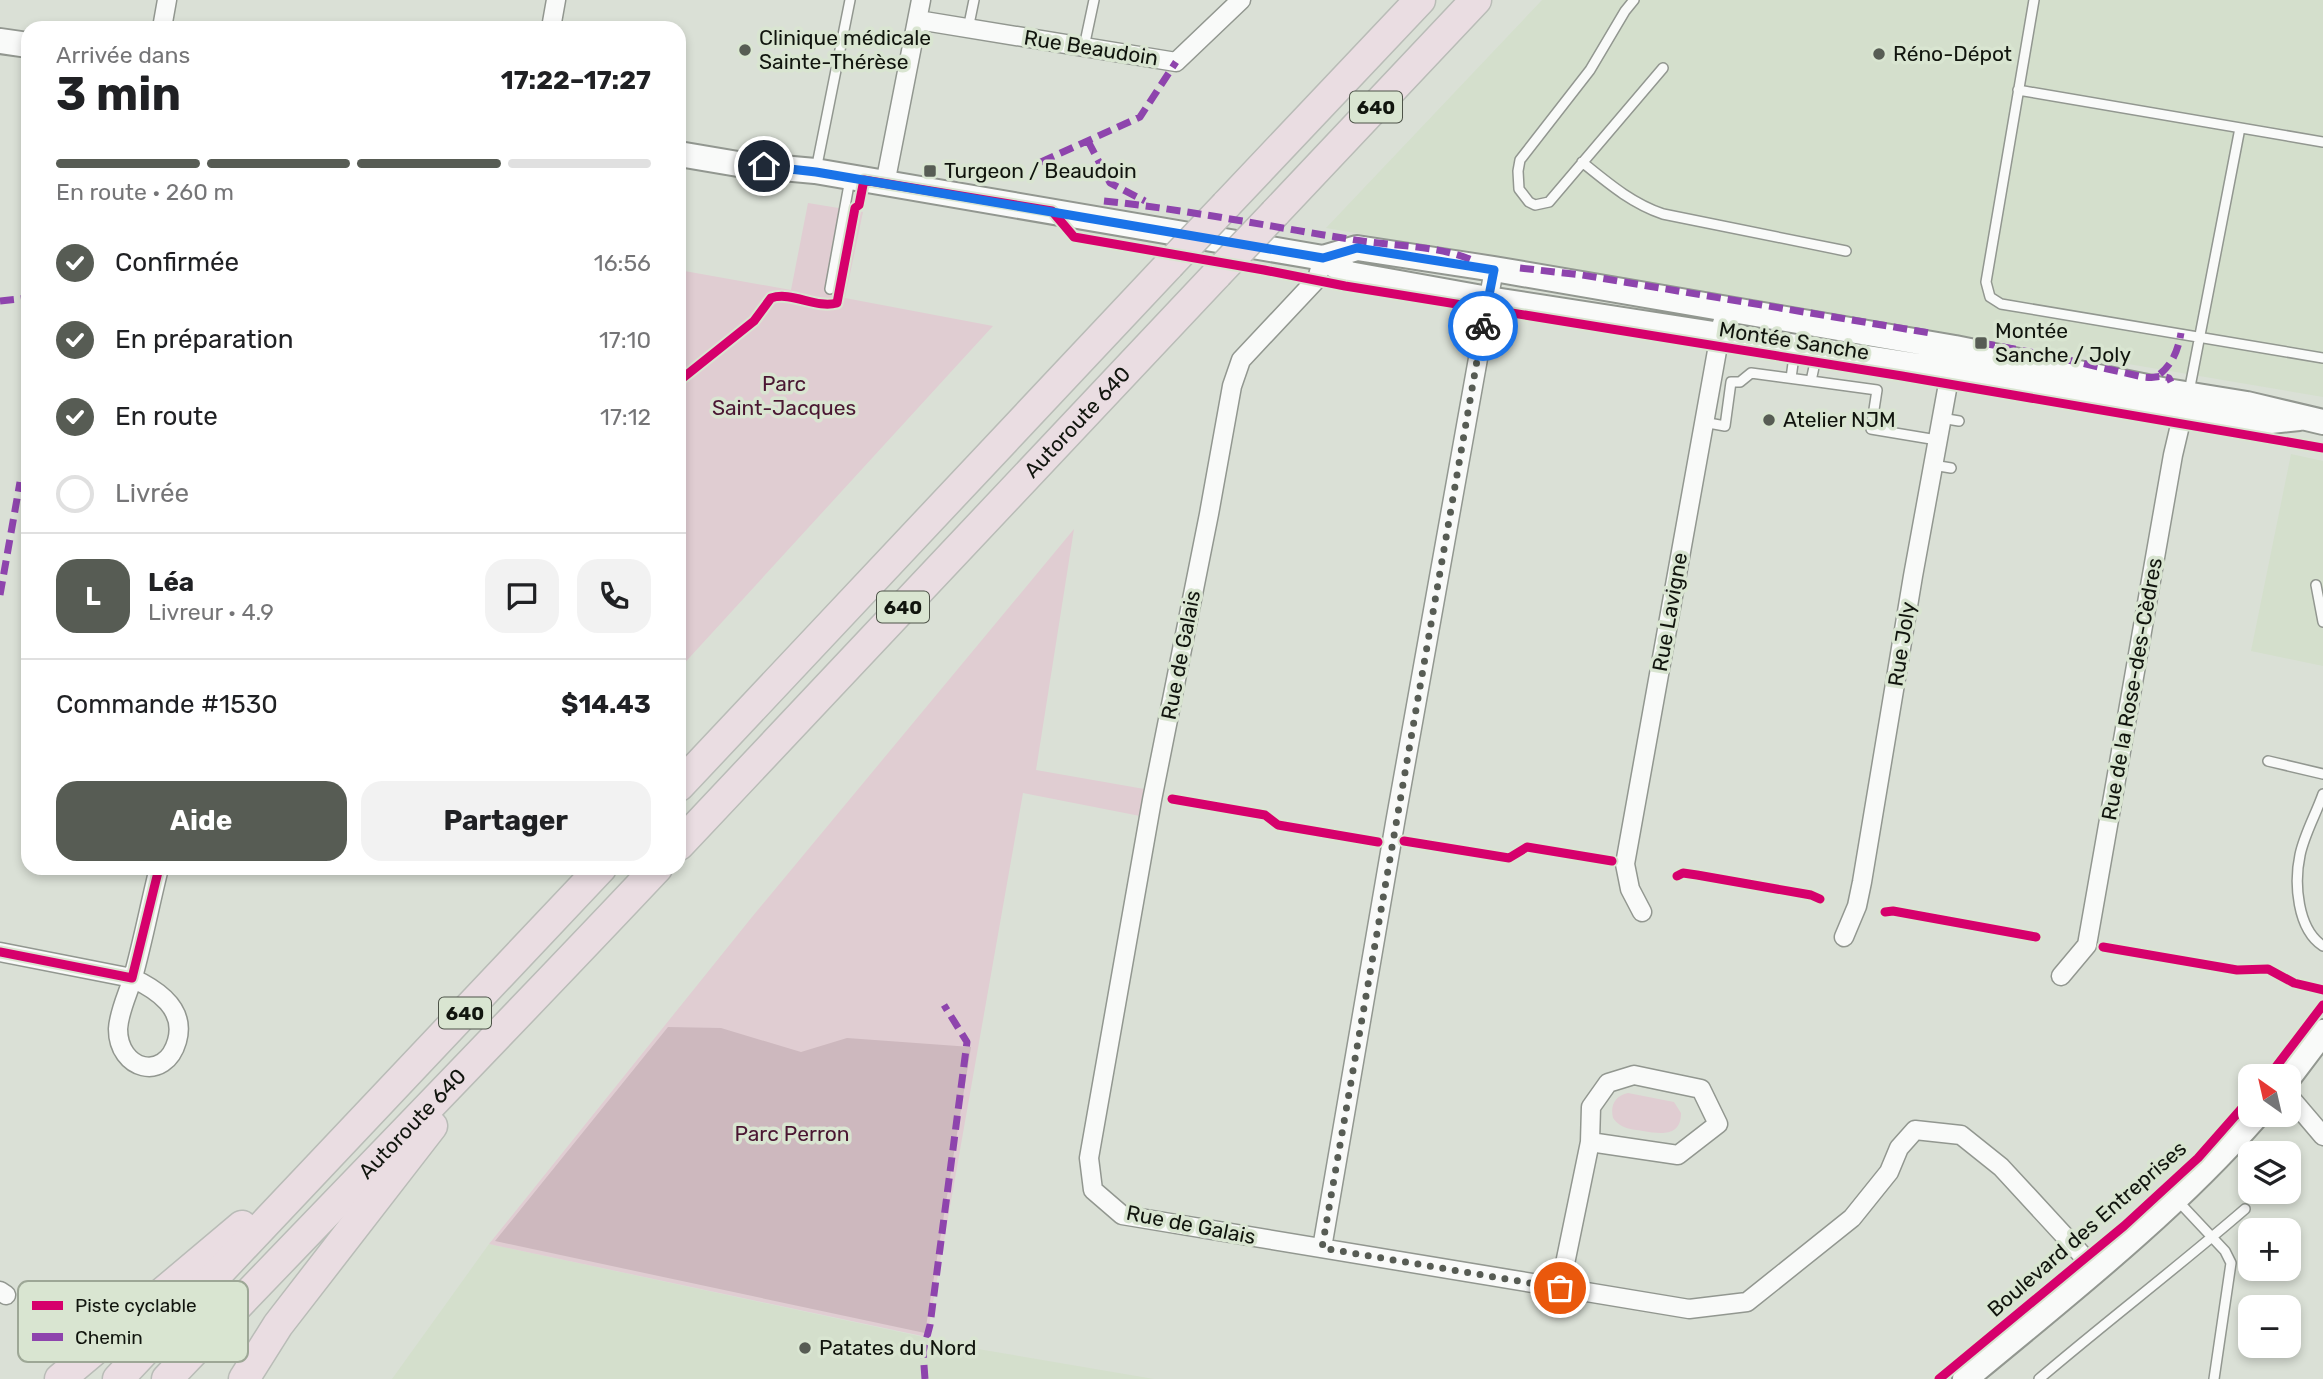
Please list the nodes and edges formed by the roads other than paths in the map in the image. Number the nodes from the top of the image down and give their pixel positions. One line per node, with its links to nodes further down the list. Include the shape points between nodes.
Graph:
1 (167, 0): 13 (street)
2 (556, 0): 14 (street)
3 (850, 0): 25 (lane)
4 (922, 0): 12 (street)
5 (974, 0): 15 (lane)
6 (1094, 0): 18 (lane)
7 (1241, 0): 18 (street, Rue Beaudoin, via 1176,62)
8 (1420, 0): 55 (highway, Autoroute 640 / 640, bridge)
9 (1476, 0): 57 (highway, Autoroute 640 / 640, bridge)
10 (1634, 0): 24 (lane, via 1590,70 1524,152 1519,189 1529,202 1549,202)
11 (2034, 0): 20 (lane)
12 (918, 20): 15 (street, Rue Beaudoin); 27 (street)
13 (163, 21)
14 (552, 21)
15 (968, 29): 18 (street, Rue Beaudoin)
16 (0, 41): 17 (street)
17 (21, 44)
18 (1084, 47)
19 (1662, 68): 24 (lane)
20 (2018, 90): 21 (lane); 35 (lane, via 1986,282 1990,298 2001,304)
21 (2240, 128): 22 (lane); 35 (lane)
22 (2323, 142)
23 (686, 155): 25 (street, Montée Sanche)
24 (1582, 162): 28 (lane, via 1622,194 1663,214)
25 (816, 172): 26 (street, Montée Sanche)
26 (850, 177): 27 (street, Montée Sanche); 31 (lane)
27 (885, 184): 29 (street, Montée Sanche)
28 (1846, 251)
29 (1323, 258): 30 (street, Montée Sanche, via 1357,248); 32 (street, Montée Sanche, via 1349,274); 78 (street, Rue de Galais, via 1317,279 1246,355 1236,372 1154,770 1089,1158 1093,1190 1122,1215)
30 (1494, 270): 32 (street); 33 (street, Montée Sanche)
31 (830, 289)
32 (1488, 299): 34 (street, Montée Sanche); 78 (street)
33 (1724, 310): 34 (street, Rue Lavigne); 38 (street, Montée Sanche)
34 (1719, 335): 36 (street, Montée Sanche); 39 (street, Rue Lavigne)
35 (2201, 336): 37 (lane); 43 (lane)
36 (1806, 349): 38 (street, Montée Sanche); 40 (lane); 41 (lane)
37 (2323, 358)
38 (1953, 359): 43 (street, Montée Sanche); 44 (street, Rue Joly)
39 (1711, 378): 42 (lane); 47 (street, Rue Lavigne)
40 (1791, 378): 41 (lane); 42 (lane, via 1751,373 1740,382)
41 (1811, 381): 48 (lane, via 1877,390 1871,429)
42 (1731, 382): 47 (lane, via 1725,426)
43 (2185, 404): 45 (street, Montée Sanche, via 2247,404); 65 (street, Rue de la Rose-des-Cèdres, via 2087,944)
44 (1941, 418): 46 (lane); 48 (street, Rue Joly)
45 (2311, 420)
46 (1959, 421)
47 (1703, 422): 61 (street, Rue Lavigne, via 1625,864 1630,889)
48 (1937, 440): 49 (street, Rue Joly)
49 (1933, 465): 50 (lane); 62 (street, Rue Joly, via 1862,882)
50 (1951, 468)
51 (2316, 585): 52 (lane)
52 (2323, 622)
53 (2268, 761): 54 (lane)
54 (2323, 774)
55 (686, 779)
56 (2323, 794): 63 (lane, via 2300,856 2298,904 2306,927)
57 (686, 838)
58 (157, 875): 66 (street)
59 (594, 875): 73 (highway, Autoroute 640 / 640)
60 (650, 875): 67 (highway, Autoroute 640 / 640)
61 (1642, 912)
62 (1844, 937)
63 (2323, 946)
64 (0, 952): 66 (street)
65 (2061, 976)
66 (132, 978): 66 (street, via 118,1033 130,1061 141,1068 154,1067 175,1048 177,1017 166,998)
67 (506, 1028): 83 (highway, Autoroute 640 / 640); 90 (highway, via 300,1295)
68 (2323, 1032): 69 (street)
69 (2299, 1064)
70 (2301, 1110): 72 (street)
71 (2245, 1127): 75 (street, Boulevard des Entreprises)
72 (2323, 1136)
73 (345, 1139): 80 (highway); 81 (highway, Autoroute 640 / 640)
74 (1590, 1142): 74 (street, via 1591,1107 1608,1083 1634,1075 1701,1089 1718,1124 1678,1155); 82 (street)
75 (2176, 1199): 77 (lane); 79 (street, Boulevard des Entreprises)
76 (2245, 1209): 77 (lane)
77 (2212, 1238): 92 (lane); 93 (lane, via 2229,1256 2232,1269)
78 (1322, 1248): 82 (street, Rue de Galais)
79 (2096, 1270): 82 (street, Rue de Galais, via 2001,1167 1961,1135 1915,1130 1852,1218 1747,1301 1689,1308); 91 (street, Boulevard des Entreprises)
80 (176, 1281)
81 (211, 1281)
82 (1560, 1288)
83 (248, 1294)
84 (80, 1362): 87 (highway)
85 (134, 1362): 88 (highway, Autoroute 640 / 640)
86 (183, 1362): 89 (highway, Autoroute 640 / 640)
87 (60, 1379)
88 (118, 1379)
89 (167, 1379)
90 (244, 1379)
91 (1965, 1379)
92 (2039, 1379)
93 (2214, 1379)

